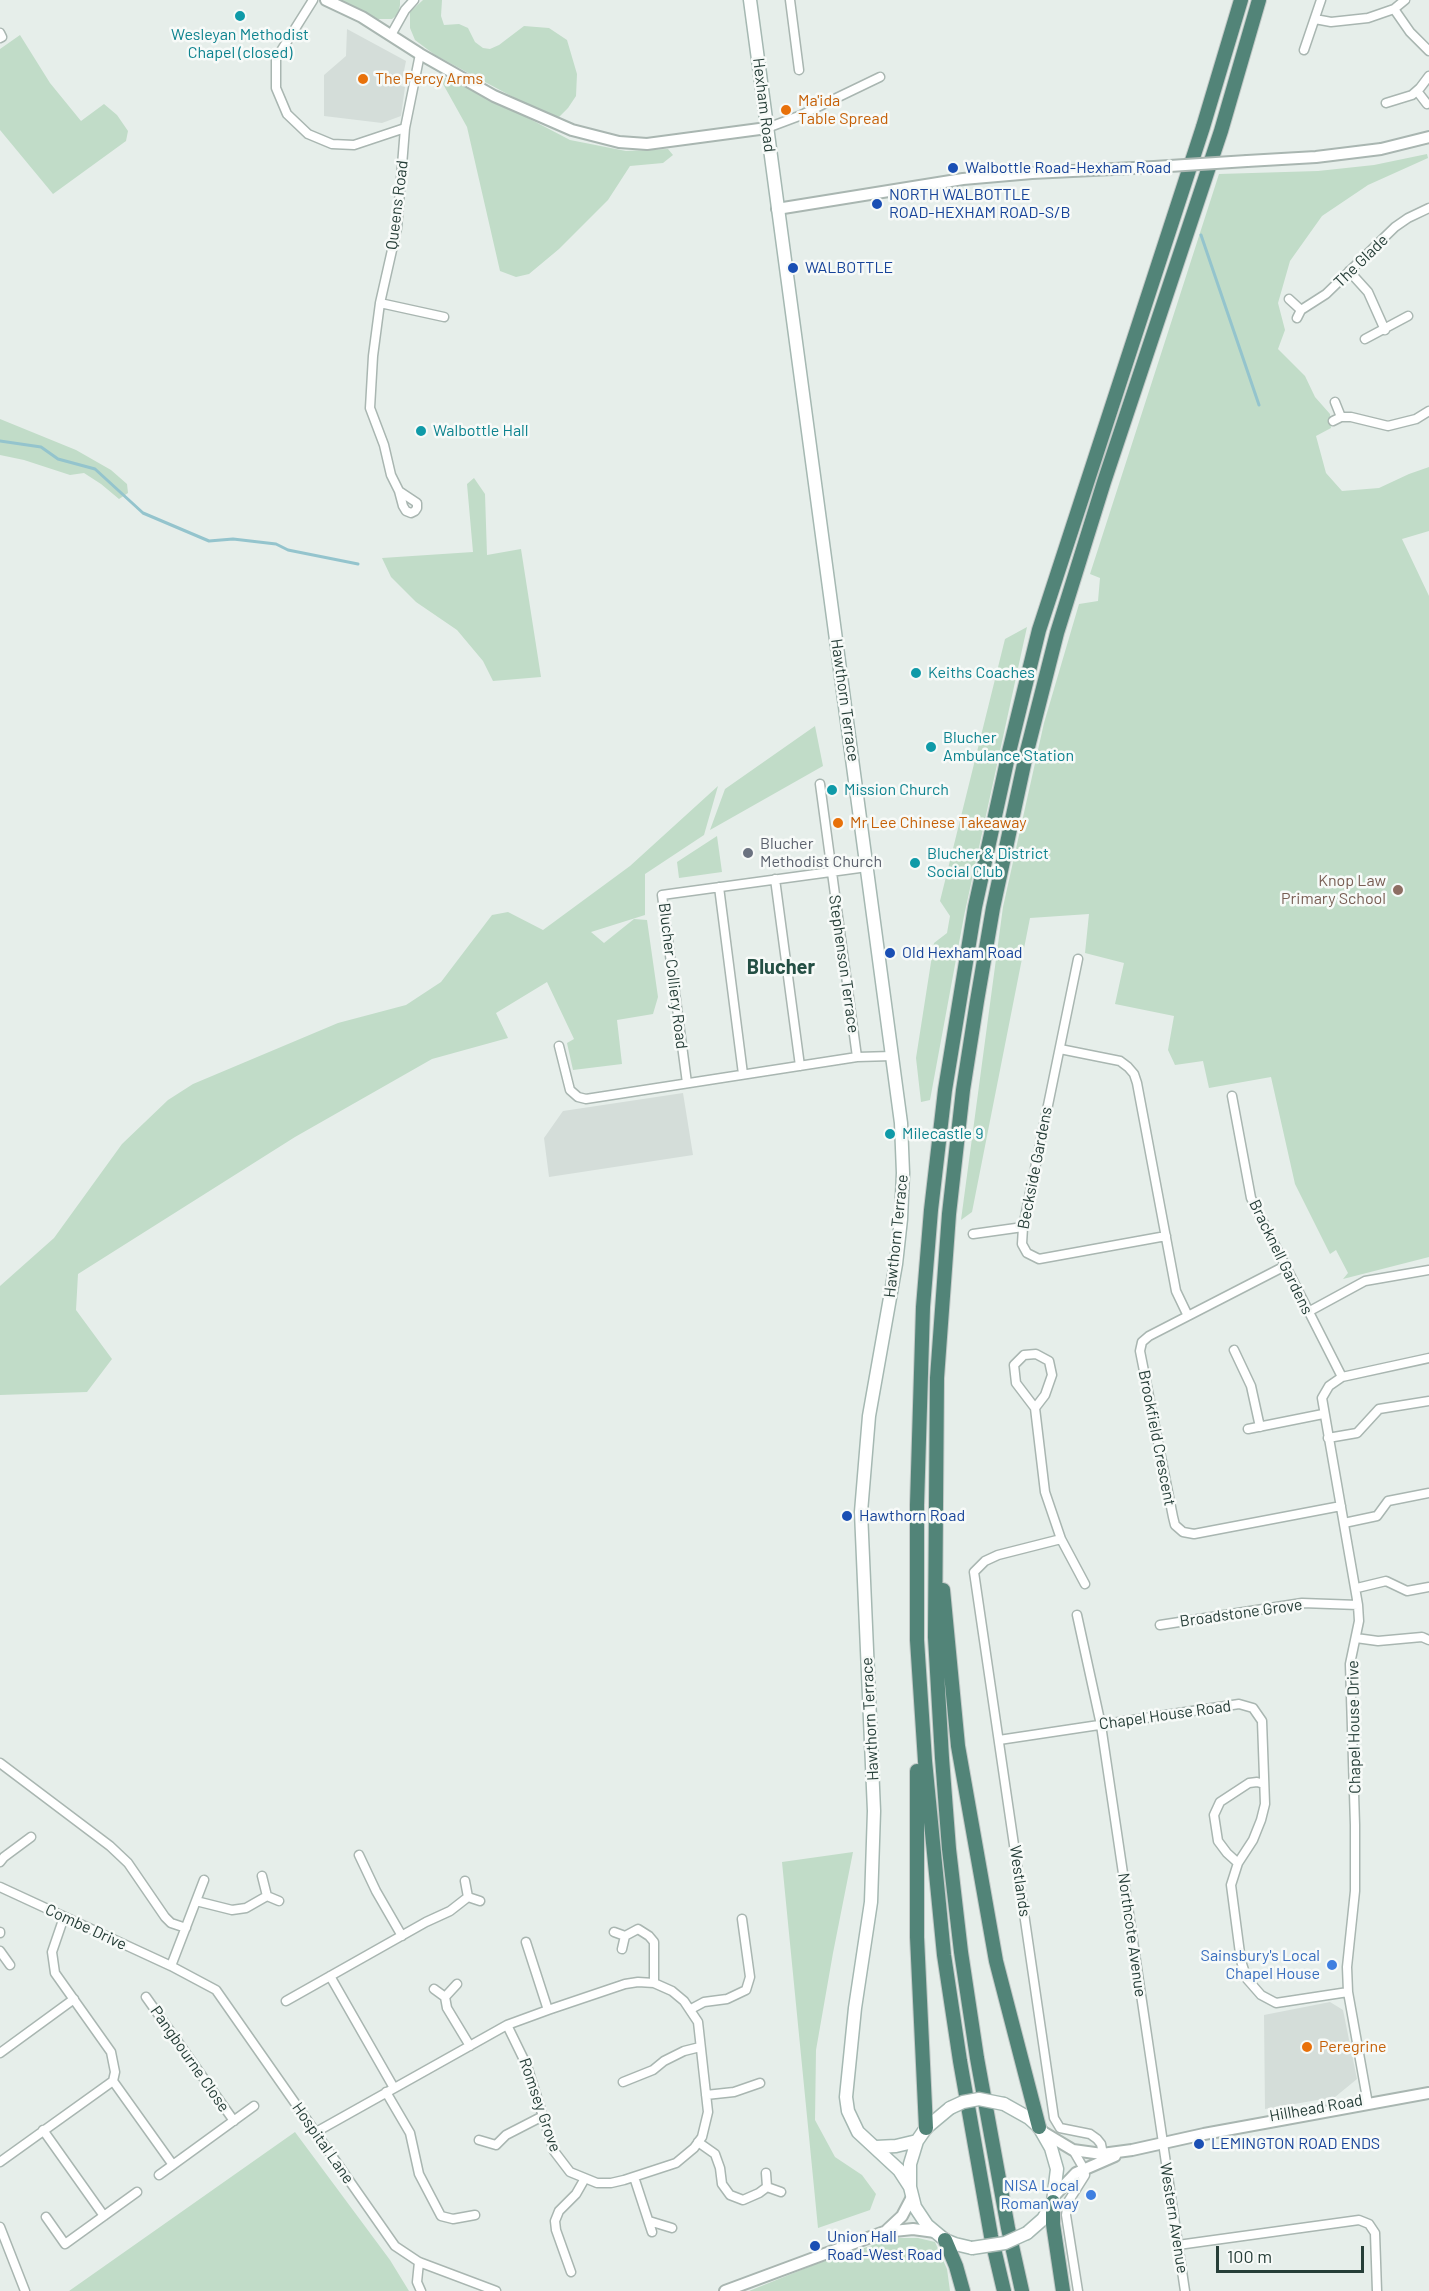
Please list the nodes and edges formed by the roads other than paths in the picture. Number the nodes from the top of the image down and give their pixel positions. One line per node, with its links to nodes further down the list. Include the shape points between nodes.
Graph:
1 (313, 0): 26 (street, via 276,59 276,88 287,114 308,134 332,144 354,145)
2 (326, 0): 15 (street)
3 (404, 0): 12 (street)
4 (414, 0): 12 (street)
5 (750, 0): 27 (main road, Hexham Road)
6 (790, 0): 20 (street)
7 (1241, 0): 83 (highway, via 1039,630 975,907 945,1090 925,1275)
8 (1259, 0): 72 (highway, via 1221,131 1057,633 1006,843 975,1012 949,1214 937,1378)
9 (1321, 0): 13 (street)
10 (1404, 0): 11 (street)
11 (1394, 9): 13 (street, via 1378,16 1338,22); 18 (street, via 1410,33)
12 (405, 10): 15 (street)
13 (1315, 19): 17 (street)
14 (0, 33): 16 (street)
15 (391, 35): 19 (street)
16 (0, 38)
17 (1304, 50)
18 (1429, 51)
19 (420, 54): 26 (street, Queens Road); 27 (street, via 533,114 572,130 619,142 673,142)
20 (799, 70)
21 (1429, 76): 23 (street)
22 (880, 77): 27 (street)
23 (1417, 91): 24 (street); 25 (street)
24 (1386, 103)
25 (1427, 104)
26 (405, 128): 33 (street, Queens Road, via 397,228)
27 (767, 128): 30 (main road, Hexham Road)
28 (1429, 137): 30 (street, bridge, via 1382,149 1316,158 963,179)
29 (1429, 208): 31 (street, The Glade, via 1395,227)
30 (777, 209): 42 (main road, Hawthorn Terrace)
31 (1349, 271): 32 (street, The Glade, via 1299,314); 36 (street, via 1368,292)
32 (1289, 299)
33 (380, 303): 35 (street); 40 (street, Queens Road, via 370,408)
34 (1408, 316): 36 (street)
35 (444, 317)
36 (1385, 330): 37 (street)
37 (1365, 339)
38 (1335, 402): 39 (street, via 1337,419 1351,417 1388,426 1416,419)
39 (1429, 411)
40 (399, 491)
41 (820, 784): 43 (street, Stephenson Terrace)
42 (867, 867): 43 (street, Blucher Colliery Road); 49 (main road, Hawthorn Terrace)
43 (831, 871): 44 (street, Blucher Colliery Road); 50 (street, Stephenson Terrace)
44 (775, 879): 45 (street, Blucher Colliery Road); 51 (street)
45 (719, 887): 52 (street); 53 (street, Blucher Colliery Road, via 662,895)
46 (1078, 959): 48 (street, Beckside Gardens)
47 (559, 1046): 53 (street, via 570,1090 578,1097 586,1099)
48 (1060, 1048): 55 (street, Beckside Gardens); 57 (street, via 1120,1061 1134,1074)
49 (892, 1056): 50 (street); 147 (main road, Hawthorn Terrace, via 903,1173 896,1264 869,1416 862,1492 861,1560 874,1811 871,1902 846,2097 858,2132)
50 (857, 1057): 51 (street)
51 (800, 1066): 52 (street)
52 (743, 1074): 53 (street)
53 (687, 1083)
54 (1232, 1096): 58 (street, Bracknell Gardens, via 1251,1198)
55 (1023, 1227): 56 (street); 57 (street, Beckside Gardens, via 1023,1249 1039,1259)
56 (973, 1234)
57 (1166, 1236): 61 (street, via 1176,1291)
58 (1285, 1266): 60 (street, Bracknell Gardens); 61 (street, Brookfield Crescent)
59 (1429, 1270): 60 (street, via 1365,1281)
60 (1308, 1312): 64 (street, Bracknell Gardens)
61 (1188, 1316): 73 (street, Brookfield Crescent, via 1149,1336 1140,1350 1175,1525 1194,1534)
62 (1234, 1350): 68 (street, via 1251,1386)
63 (1429, 1358): 64 (street)
64 (1342, 1377): 67 (street, Chapel House Drive, via 1329,1386 1322,1398)
65 (1429, 1401): 70 (street, via 1379,1409 1357,1433)
66 (1035, 1408): 66 (street, via 1016,1383 1014,1365 1024,1355 1036,1354 1049,1361 1052,1375); 75 (street, via 1045,1492)
67 (1323, 1414): 68 (street); 70 (street, Chapel House Drive)
68 (1260, 1427): 69 (street)
69 (1248, 1429)
70 (1328, 1438): 73 (street, Chapel House Drive)
71 (1429, 1493): 74 (street, via 1388,1501 1377,1516)
72 (936, 1504): 141 (highway, via 958,1746 996,1961); 180 (highway, via 935,1637 949,1850 977,2058)
73 (1341, 1506): 74 (street, Chapel House Drive)
74 (1344, 1523): 78 (street, Chapel House Drive)
75 (1061, 1539): 76 (street); 86 (street, Westlands, via 998,1555 974,1572)
76 (1085, 1584)
77 (1429, 1587): 78 (street, via 1407,1592 1386,1581)
78 (1357, 1588): 79 (street, Chapel House Drive)
79 (1358, 1605): 81 (street, Broadstone Grove, via 1302,1604); 82 (street, Chapel House Drive)
80 (1077, 1615): 85 (street, Northcote Avenue)
81 (1160, 1625)
82 (1356, 1638): 84 (street); 117 (street, Chapel House Drive, via 1350,1664 1355,1825)
83 (917, 1640): 139 (highway, via 917,1937); 179 (highway, via 930,1828 944,1955 991,2236)
84 (1429, 1640)
85 (1101, 1725): 86 (street, Chapel House Road); 88 (street, Chapel House Road, via 1239,1704 1253,1708 1262,1720); 146 (street, Northcote Avenue)
86 (999, 1740): 149 (street, Westlands, via 1054,2118 1060,2128 1094,2136 1101,2144)
87 (0, 1763): 104 (street, via 110,1845 128,1863 165,1917)
88 (1264, 1784): 92 (street, Chapel House Road, via 1261,1821); 92 (street, via 1249,1783 1220,1802 1214,1815 1218,1841)
89 (31, 1837): 91 (street)
90 (359, 1855): 106 (street)
91 (0, 1862)
92 (1238, 1863): 117 (street, Chapel House Road, via 1231,1885 1241,1961 1254,1988 1276,2003)
93 (262, 1876): 97 (street)
94 (204, 1880): 99 (street)
95 (465, 1881): 98 (street)
96 (0, 1887): 102 (street, Combe Drive)
97 (267, 1896): 99 (street, via 246,1908 232,1910); 100 (street)
98 (468, 1897): 101 (street); 106 (street)
99 (196, 1901): 104 (street)
100 (279, 1901)
101 (480, 1901)
102 (64, 1917): 112 (street, Combe Drive); 120 (street, via 52,1961 55,1973)
103 (742, 1919): 122 (street, via 750,1977 746,1990)
104 (186, 1928): 112 (street)
105 (614, 1932): 107 (street)
106 (402, 1936): 113 (street)
107 (624, 1936): 109 (street); 114 (street, via 638,1929 654,1942)
108 (526, 1942): 123 (street)
109 (622, 1949)
110 (0, 1951): 111 (street)
111 (10, 1965)
112 (171, 1966): 142 (street, Hospital Lane, via 216,1990)
113 (330, 1976): 121 (street); 132 (street)
114 (654, 1983): 122 (street, via 672,1991); 123 (street, via 625,1984)
115 (457, 1984): 119 (street)
116 (434, 1989): 119 (street)
117 (1348, 1992): 135 (street, Chapel House Drive)
118 (146, 1997): 138 (street, Pangbourne Close)
119 (445, 1997): 125 (street, via 447,2008)
120 (74, 1999): 127 (street); 128 (street, via 111,2052)
121 (286, 2001)
122 (691, 2009): 126 (street, via 698,2022)
123 (548, 2010): 124 (street)
124 (507, 2025): 125 (street); 137 (street, Romsey Grove, via 527,2066)
125 (470, 2046): 132 (street)
126 (700, 2047): 129 (street); 134 (street)
127 (0, 2053)
128 (113, 2081): 140 (street); 151 (street)
129 (623, 2082)
130 (760, 2083): 134 (street, via 734,2092)
131 (1429, 2086): 135 (street, Hillhead Road)
132 (390, 2090): 142 (street); 162 (street, via 411,2133 418,2175 441,2216 453,2219)
133 (1429, 2093): 135 (street, Hillhead Road)
134 (706, 2095): 145 (street, via 706,2125)
135 (1368, 2101): 146 (street, Hillhead Road)
136 (254, 2106): 138 (street, Pangbourne Close)
137 (542, 2117): 143 (street, via 506,2135 496,2145); 156 (street, Romsey Grove, via 562,2163)
138 (234, 2121): 151 (street, Pangbourne Close)
139 (926, 2128): 141 (main road, bridge, via 950,2108 979,2099 1004,2104); 144 (main road)
140 (43, 2130): 150 (street); 163 (street)
141 (1041, 2130): 148 (street, Hillhead Road); 161 (main road, via 1057,2169)
142 (316, 2132): 172 (street, Hospital Lane, via 395,2246)
143 (479, 2140)
144 (917, 2141): 147 (main road); 160 (main road, via 910,2164)
145 (698, 2142): 155 (street, via 676,2163); 157 (street, via 715,2154 722,2184 735,2199 743,2200)
146 (1162, 2145): 149 (street, Hillhead Road); 171 (street, Western Avenue)
147 (876, 2147): 160 (main road, Hawthorn Terrace, via 899,2170)
148 (1073, 2150): 149 (street, Hillhead Road); 152 (street)
149 (1103, 2156): 152 (street, Hillhead Road)
150 (0, 2162)
151 (173, 2165): 154 (street, Pangbourne Close)
152 (1084, 2169): 161 (street, Hillhead Road, via 1070,2177); 182 (street, via 1085,2179 1068,2202 1066,2215)
153 (766, 2174): 157 (street)
154 (159, 2175)
155 (634, 2176): 156 (street, via 611,2183); 165 (street)
156 (584, 2180): 173 (street, via 555,2221)
157 (767, 2187): 159 (street)
158 (137, 2192): 163 (street)
159 (781, 2192)
160 (911, 2192): 169 (street, via 902,2216); 170 (main road, via 921,2217)
161 (1053, 2199): 170 (main road, bridge, via 1043,2219 1027,2234 998,2244 972,2248); 181 (highway)
162 (475, 2215)
163 (104, 2216): 164 (street, via 65,2244)
164 (46, 2217)
165 (649, 2221): 167 (street); 168 (street)
166 (0, 2227): 174 (street)
167 (672, 2228)
168 (652, 2232)
169 (884, 2232): 170 (street, via 913,2229); 177 (street)
170 (940, 2236): 178 (highway, via 950,2250)
171 (1178, 2245): 183 (street, Western Avenue); 184 (street, via 1359,2220 1369,2224 1375,2234)
172 (419, 2262): 175 (street, via 417,2282); 176 (street, Hospital Lane)
173 (571, 2272)
174 (25, 2291)
175 (421, 2291)
176 (496, 2291)
177 (725, 2291)
178 (963, 2291)
179 (1004, 2291)
180 (1022, 2291)
181 (1063, 2291)
182 (1078, 2291)
183 (1185, 2291)
184 (1377, 2291)

